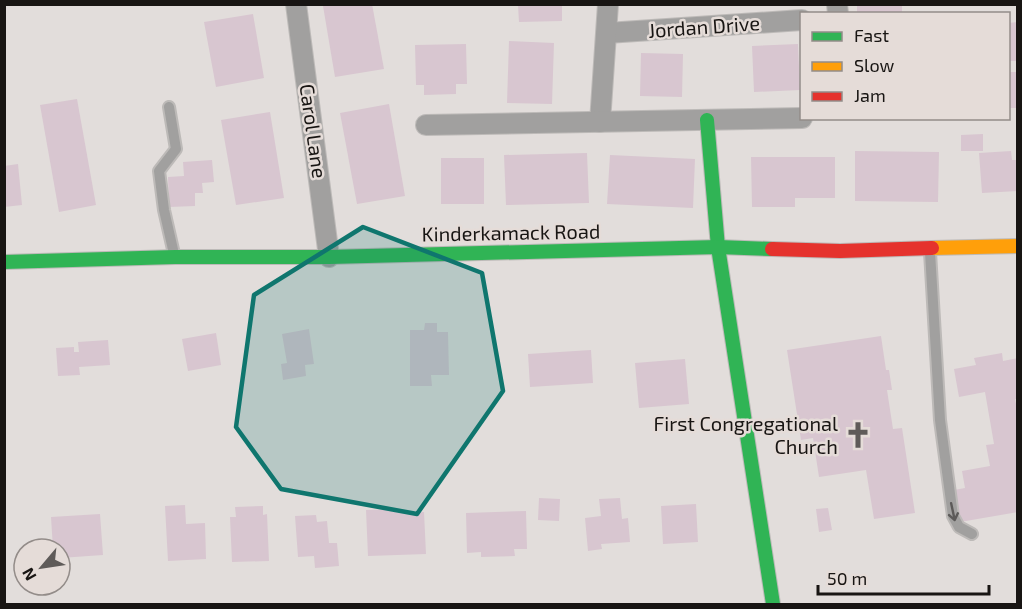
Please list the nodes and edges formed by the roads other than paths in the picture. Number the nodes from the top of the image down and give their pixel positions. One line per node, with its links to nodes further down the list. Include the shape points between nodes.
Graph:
1 (296, 4): 15 (street, Carol Lane)
2 (608, 4): 4 (street)
3 (800, 20): 4 (street, Jordan Drive)
4 (607, 33): 8 (street)
5 (169, 107): 14 (lane, via 176,149 159,171)
6 (800, 118): 7 (street)
7 (707, 120): 8 (street); 11 (main road)
8 (600, 122): 9 (street)
9 (426, 125)
10 (1017, 246): 12 (main road, Kinderkamack Road)
11 (718, 247): 12 (main road, Kinderkamack Road); 15 (main road, Kinderkamack Road); 19 (main road)
12 (930, 249): 18 (lane, one-way to 18, via 940,420 948,481 955,522)
13 (4, 250): 16 (main road)
14 (175, 257): 15 (main road, Kinderkamack Road); 16 (main road, Kinderkamack Road)
15 (329, 257)
16 (56, 260): 17 (main road, Kinderkamack Road)
17 (4, 262)
18 (972, 534)
19 (772, 604)

